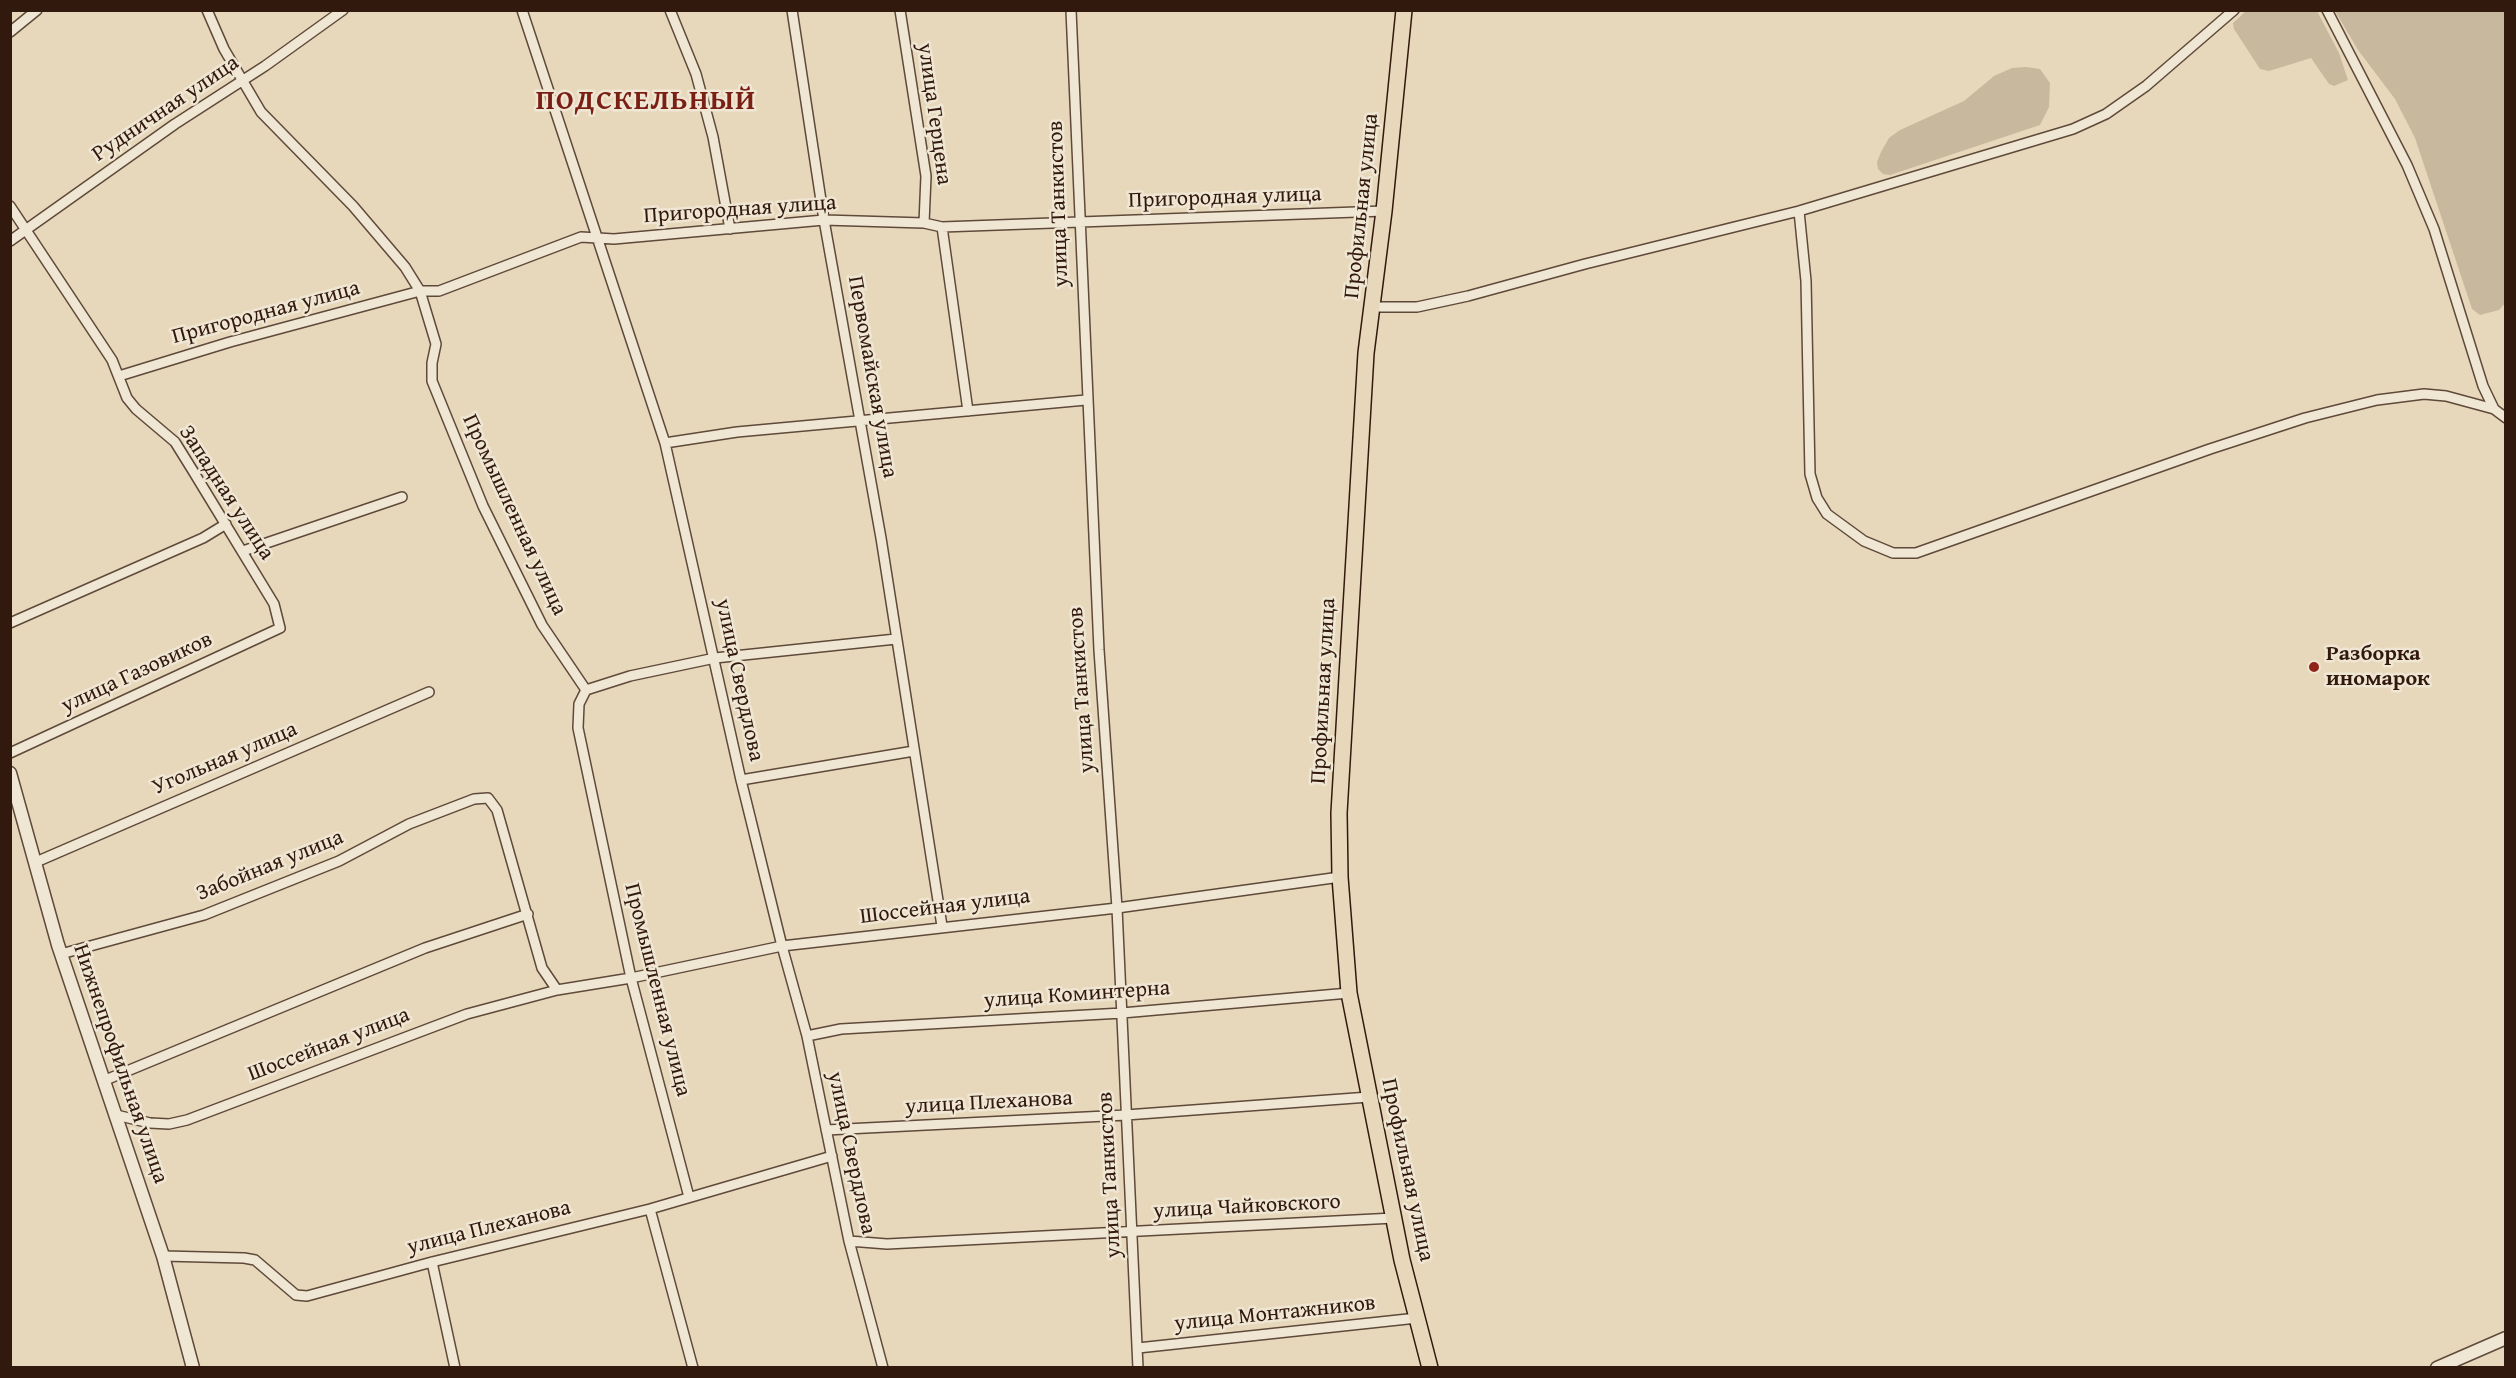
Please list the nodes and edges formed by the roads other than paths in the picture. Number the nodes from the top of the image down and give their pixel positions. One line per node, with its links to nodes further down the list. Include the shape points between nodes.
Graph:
1 (37, 10): 12 (street)
2 (207, 10): 13 (street, Промышленная улица)
3 (344, 10): 13 (street, Рудничная улица)
4 (522, 10): 23 (street, улица Свердлова)
5 (670, 10): 21 (street, via 696,74)
6 (792, 10): 17 (street, Первомайская улица)
7 (900, 10): 18 (street, улица Герцена, via 926,176)
8 (1071, 10): 19 (street, улица Танкистов)
9 (1404, 10): 15 (main road, Профильная улица)
10 (2234, 10): 16 (street, via 2146,86 2090,122)
11 (2327, 10): 29 (street, via 2420,196)
12 (10, 32)
13 (240, 80): 22 (street, Рудничная улица); 25 (street, Промышленная улица, via 261,112 353,206 405,267)
14 (10, 206): 22 (street, Западная улица)
15 (1384, 211): 19 (street, Пригородная улица); 26 (main road, Профильная улица)
16 (1799, 211): 26 (street, via 1468,296 1417,307); 29 (street, via 1806,282 1810,474 1827,514 1864,541 1893,553 1916,552 2210,449 2377,400 2424,394)
17 (824, 220): 18 (street, Пригородная улица); 21 (street, Пригородная улица); 32 (street, Первомайская улица)
18 (924, 223): 20 (street, Пригородная улица)
19 (1079, 223): 20 (street, Пригородная улица); 28 (street, улица Танкистов)
20 (942, 227): 30 (street)
21 (730, 229): 23 (street, Пригородная улица)
22 (27, 230): 24 (street, Рудничная улица); 27 (street, Западная улица)
23 (596, 238): 25 (street, Пригородная улица, via 581,237 439,291); 33 (street, улица Свердлова)
24 (10, 241)
25 (420, 291): 27 (street, Пригородная улица); 41 (street, Промышленная улица, via 436,344 432,381 483,506 542,626)
26 (1374, 307): 48 (main road, Профильная улица, via 1366,353 1340,803)
27 (119, 376): 35 (street, Западная улица, via 136,409 175,442)
28 (1086, 400): 30 (street); 49 (street, улица Танкистов, via 1098,650)
29 (2494, 409): 31 (street)
30 (968, 411): 32 (street)
31 (2505, 418)
32 (860, 421): 33 (street); 39 (street, Первомайская улица)
33 (665, 443): 40 (street, улица Свердлова)
34 (402, 497): 36 (street)
35 (226, 524): 36 (street, Западная улица); 37 (street, via 203,538)
36 (243, 551): 38 (street, Западная улица, via 274,604)
37 (10, 623)
38 (280, 628): 44 (street, улица Газовиков)
39 (896, 639): 40 (street); 43 (street, Первомайская улица)
40 (715, 658): 41 (street); 46 (street, улица Свердлова)
41 (586, 690): 54 (street, Промышленная улица, via 579,704 578,728)
42 (429, 692): 47 (street, Угольная улица)
43 (914, 751): 46 (street); 51 (street, Первомайская улица)
44 (10, 753)
45 (10, 773): 47 (street, Нижнепрофильная улица)
46 (741, 780): 52 (street, улица Свердлова)
47 (36, 862): 53 (street, Нижнепрофильная улица)
48 (1340, 877): 49 (street, Шоссейная улица); 56 (main road, Профильная улица)
49 (1117, 908): 51 (street, Шоссейная улица); 57 (street, улица Танкистов)
50 (528, 914): 53 (street, Забойная улица, via 497,810 488,798 474,798 409,824 339,861 204,915); 55 (street, via 542,968); 59 (street, via 425,948)
51 (942, 926): 52 (street, Шоссейная улица)
52 (782, 946): 54 (street, Шоссейная улица); 58 (street, улица Свердлова)
53 (61, 954): 59 (street, Нижнепрофильная улица)
54 (631, 978): 55 (street, Шоссейная улица); 65 (street, Промышленная улица)
55 (557, 990): 61 (street, Шоссейная улица, via 457,1017 186,1120 169,1124)
56 (1349, 993): 57 (street, улица Коминтерна); 60 (main road, Профильная улица)
57 (1122, 1013): 58 (street, улица Коминтерна, via 841,1029); 62 (street, улица Танкистов)
58 (807, 1036): 63 (street, улица Свердлова)
59 (103, 1080): 61 (street, Нижнепрофильная улица)
60 (1369, 1097): 62 (street, улица Плеханова); 67 (main road, Профильная улица)
61 (116, 1115): 70 (street, Нижнепрофильная улица)
62 (1126, 1115): 63 (street, улица Плеханова); 68 (street, улица Танкистов)
63 (826, 1130): 64 (street, улица Свердлова)
64 (832, 1156): 65 (street, улица Плеханова); 69 (street, улица Свердлова)
65 (689, 1197): 66 (street, улица Плеханова)
66 (650, 1209): 71 (street, улица Плеханова); 77 (street)
67 (1394, 1218): 68 (street, улица Чайковского); 72 (main road, Профильная улица)
68 (1132, 1232): 69 (street, улица Чайковского, via 887,1244); 74 (street, улица Танкистов)
69 (849, 1241): 78 (street, улица Свердлова)
70 (163, 1256): 71 (street, улица Плеханова, via 255,1260 296,1295 307,1296); 75 (street, Нижнепрофильная улица)
71 (432, 1262): 76 (street)
72 (1417, 1318): 74 (street, улица Монтажников); 80 (main road, Профильная улица)
73 (2505, 1338): 81 (street)
74 (1138, 1348): 79 (street, улица Танкистов)
75 (193, 1368)
76 (455, 1368)
77 (693, 1368)
78 (883, 1368)
79 (1138, 1368)
80 (1431, 1368)
81 (2437, 1368)

